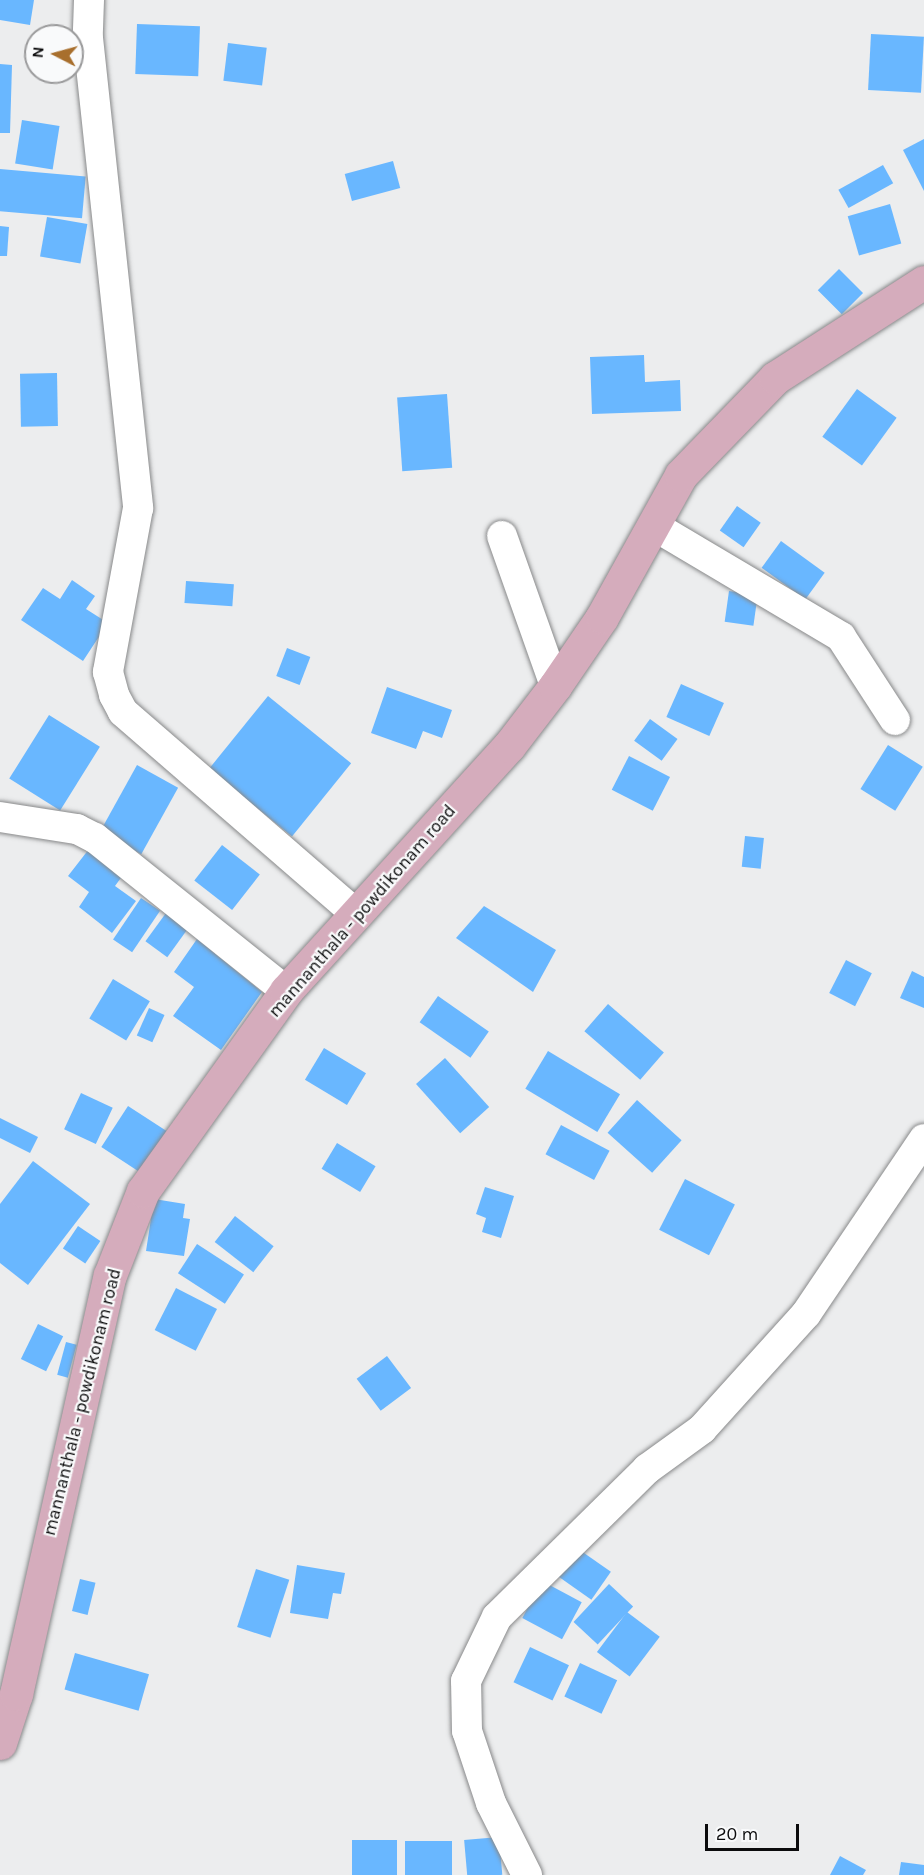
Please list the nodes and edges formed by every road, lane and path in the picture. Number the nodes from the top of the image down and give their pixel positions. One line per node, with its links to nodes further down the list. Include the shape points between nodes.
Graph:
1 (89, 0): 8 (street, via 88,38 138,508 108,672 114,695 123,712)
2 (924, 282): 3 (main road, mannanthala - powdikonam road, via 774,378 681,476)
3 (656, 527): 5 (main road, mannanthala - powdikonam road); 6 (street, via 841,637)
4 (502, 536): 5 (street)
5 (555, 686): 8 (main road, mannanthala - powdikonam road, via 509,746)
6 (895, 720)
7 (0, 817): 9 (street, via 77,829 95,838)
8 (357, 915): 9 (main road, mannanthala - powdikonam road)
9 (286, 991): 11 (main road, mannanthala - powdikonam road, via 143,1191 111,1275 16,1694)
10 (924, 1139): 12 (street, via 798,1323 702,1429 647,1469 496,1617 466,1681 467,1731 491,1803)
11 (0, 1743)
12 (527, 1875)

